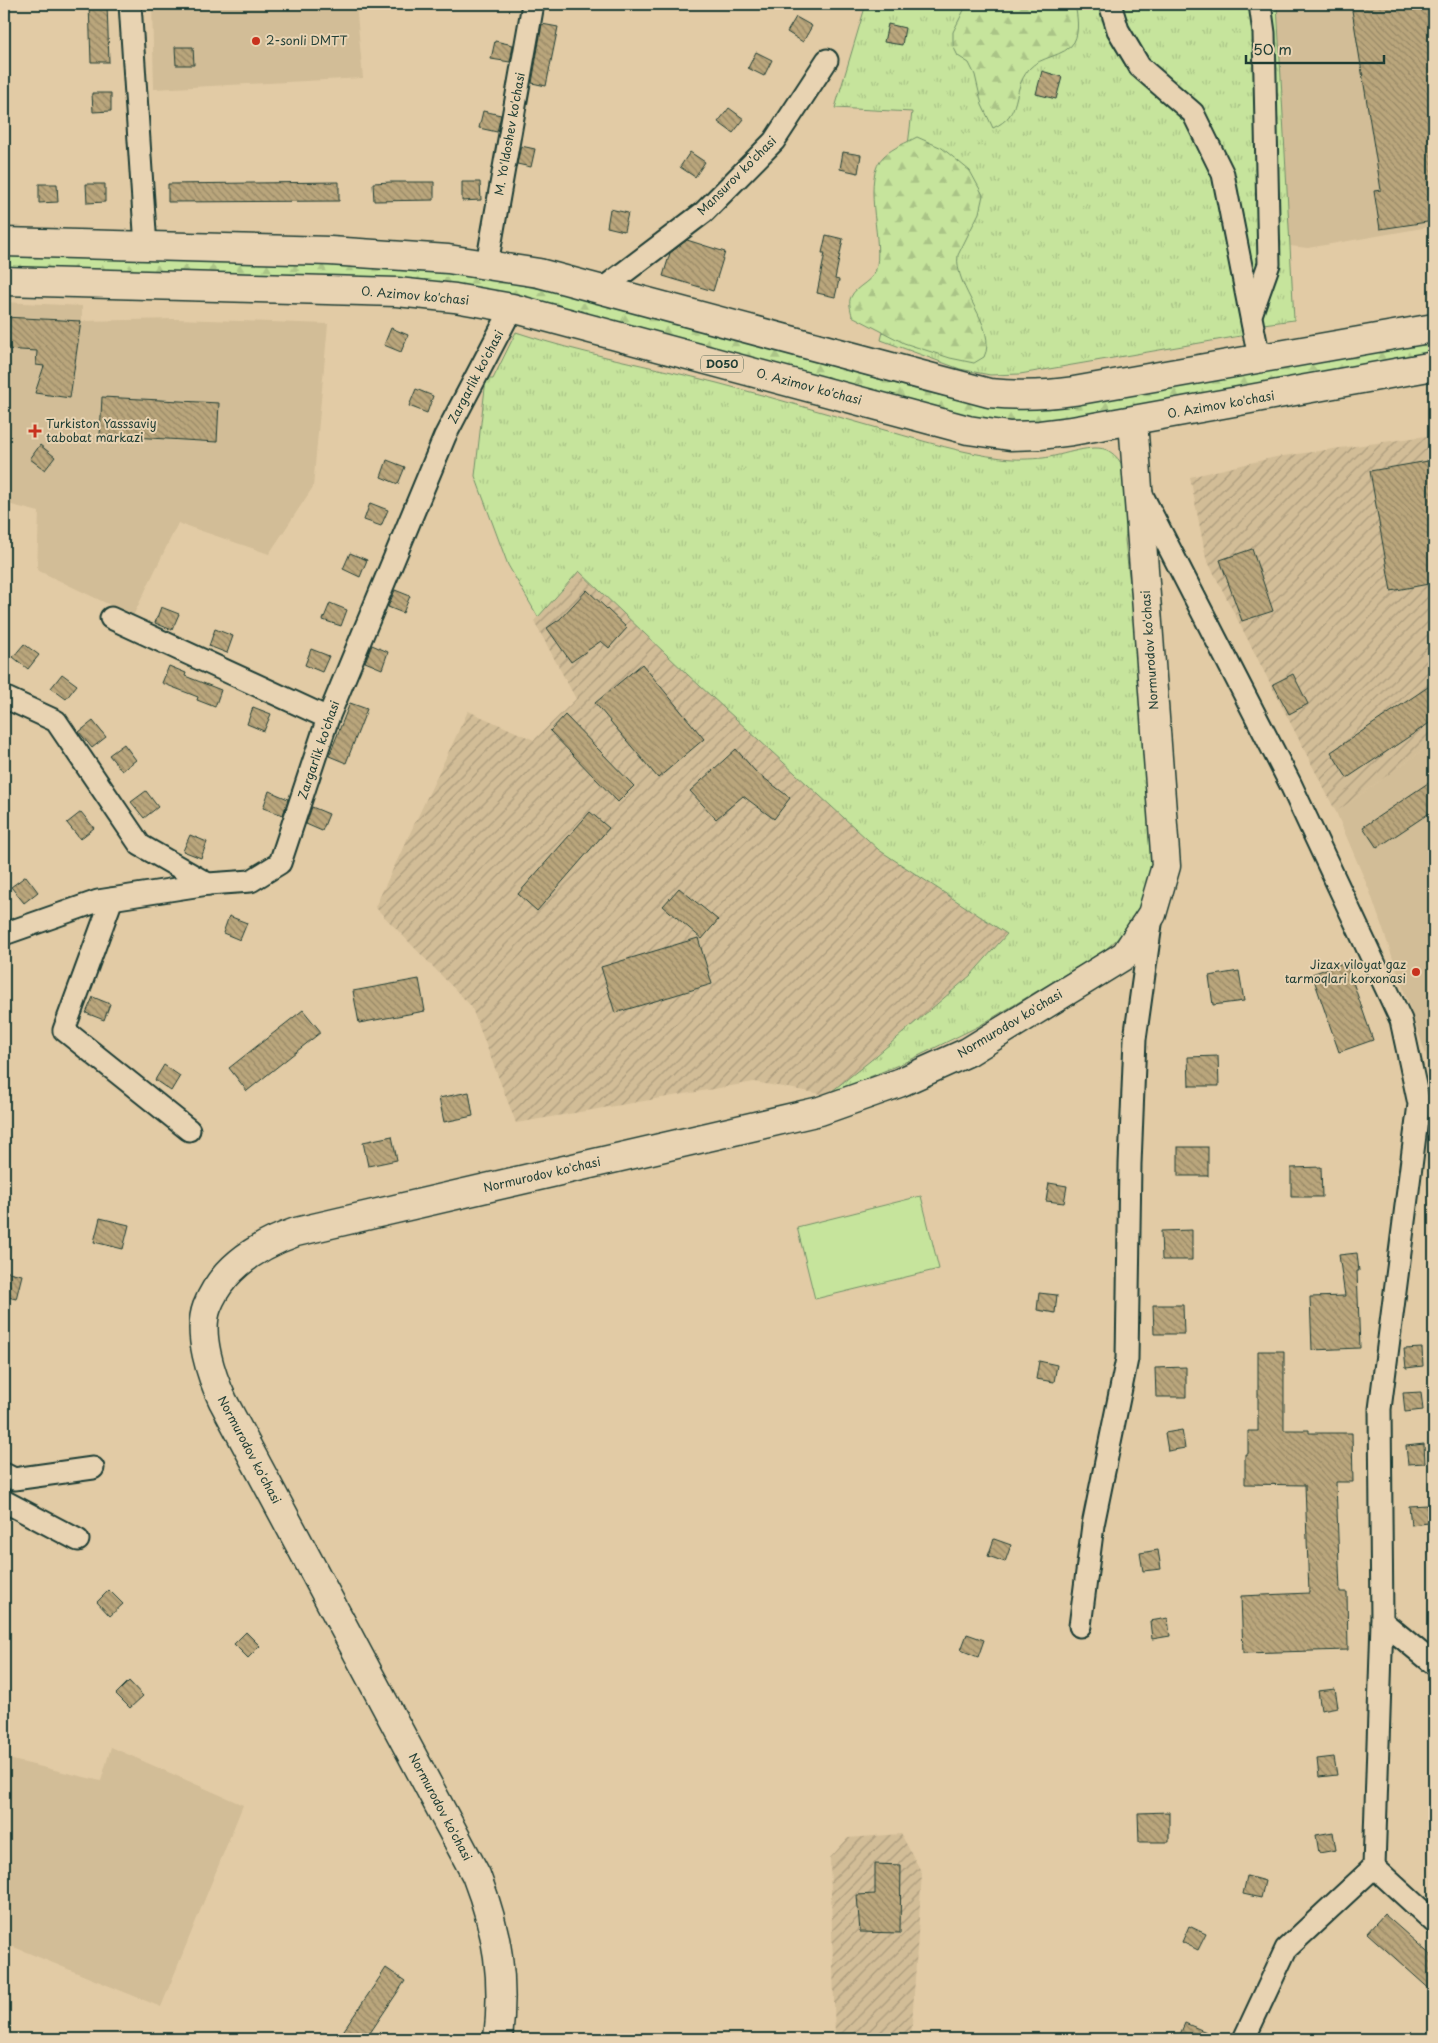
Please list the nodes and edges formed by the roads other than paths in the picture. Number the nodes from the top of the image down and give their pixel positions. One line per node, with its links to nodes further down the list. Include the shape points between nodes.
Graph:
1 (130, 4): 7 (street)
2 (533, 4): 8 (street, M. Yo'ldoshev ko'chasi)
3 (1110, 4): 12 (street, via 1118,30 1140,67 1192,113 1224,174)
4 (1260, 4): 12 (street, via 1264,33 1269,264)
5 (827, 60): 10 (street, Mansurov ko'chasi, via 774,142 704,212)
6 (4, 242): 7 (main road)
7 (146, 246): 8 (main road, via 330,251)
8 (487, 264): 10 (main road, via 539,273)
9 (4, 281): 11 (main road, O. Azimov ko'chasi / D050, via 397,292)
10 (601, 290): 14 (main road, via 1010,396 1052,394)
11 (512, 308): 16 (main road, O. Azimov ko'chasi / D050, via 968,430 1010,436 1040,435); 20 (street, Zargarlik ko'chasi, via 445,436)
12 (1252, 312): 14 (street)
13 (1434, 328): 14 (main road)
14 (1259, 358)
15 (1434, 366): 16 (main road, O. Azimov ko'chasi / D050)
16 (1133, 421): 17 (main road, Normurodov ko'chasi)
17 (1137, 486): 23 (main road, Normurodov ko'chasi, via 1166,866); 30 (street, via 1290,782 1401,1020 1419,1104 1380,1409)
18 (111, 618): 20 (street)
19 (4, 697): 21 (street, via 56,721 140,845)
20 (328, 718): 21 (street, Zargarlik ko'chasi, via 280,863 252,881)
21 (208, 884): 22 (street, Zargarlik ko'chasi)
22 (112, 899): 24 (street, Zargarlik ko'chasi); 25 (street, via 64,1030)
23 (1152, 914): 31 (street, via 1135,1039 1128,1359 1093,1525); 35 (main road, Normurodov ko'chasi, via 1125,955 968,1052 899,1083 820,1111 296,1232 258,1248 230,1272 217,1289 207,1308 204,1334 214,1380 476,1875 494,1932 499,1961 502,1988)
24 (4, 934)
25 (189, 1130)
26 (93, 1468): 27 (street, via 14,1479)
27 (4, 1474)
28 (4, 1501): 29 (street)
29 (78, 1540)
30 (1382, 1621): 32 (street); 33 (street)
31 (1080, 1626)
32 (1434, 1664)
33 (1374, 1867): 34 (street); 36 (street, via 1286,1950)
34 (1434, 1922)
35 (498, 2039)
36 (1244, 2039)

